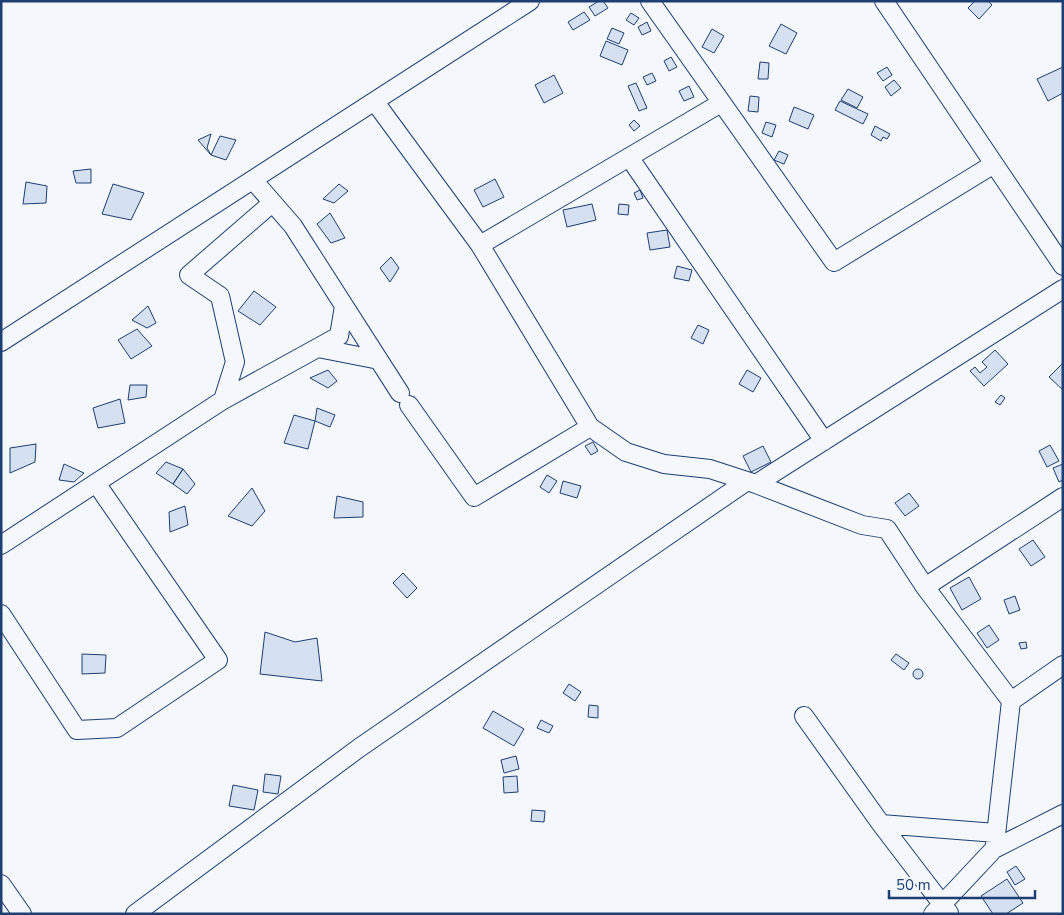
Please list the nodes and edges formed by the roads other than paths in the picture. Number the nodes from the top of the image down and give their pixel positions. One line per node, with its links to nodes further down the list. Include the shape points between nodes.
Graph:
1 (530, 1): 4 (street)
2 (650, 1): 5 (street)
3 (884, 1): 7 (street)
4 (375, 102): 8 (street); 10 (street)
5 (721, 102): 6 (street); 7 (street, via 834,262)
6 (629, 157): 10 (street); 19 (street)
7 (994, 164): 11 (street)
8 (253, 180): 9 (street); 14 (street)
9 (272, 203): 13 (street, via 293,226); 17 (street, via 189,275 220,296 235,362)
10 (480, 245): 18 (street)
11 (1063, 266)
12 (1063, 289): 19 (street)
13 (344, 306): 15 (street, via 339,336); 16 (street)
14 (1, 342)
15 (318, 348): 16 (street); 17 (street)
16 (379, 360): 18 (street, via 474,497)
17 (223, 400): 20 (street)
18 (590, 427): 21 (street, via 626,452 664,464 710,469)
19 (824, 441): 21 (street)
20 (96, 483): 23 (street); 25 (street, via 218,660 117,728 77,730)
21 (752, 483): 24 (street, via 862,526 887,529); 35 (street, via 360,748)
22 (1063, 497): 24 (street)
23 (1, 545)
24 (925, 587): 27 (street)
25 (1, 614)
26 (1063, 665): 27 (street)
27 (1011, 701): 31 (street)
28 (804, 716): 30 (street)
29 (1063, 814): 31 (street)
30 (881, 824): 31 (street); 33 (street)
31 (995, 841): 33 (street)
32 (1, 884): 34 (street)
33 (941, 910)
34 (22, 914)
35 (135, 914)

